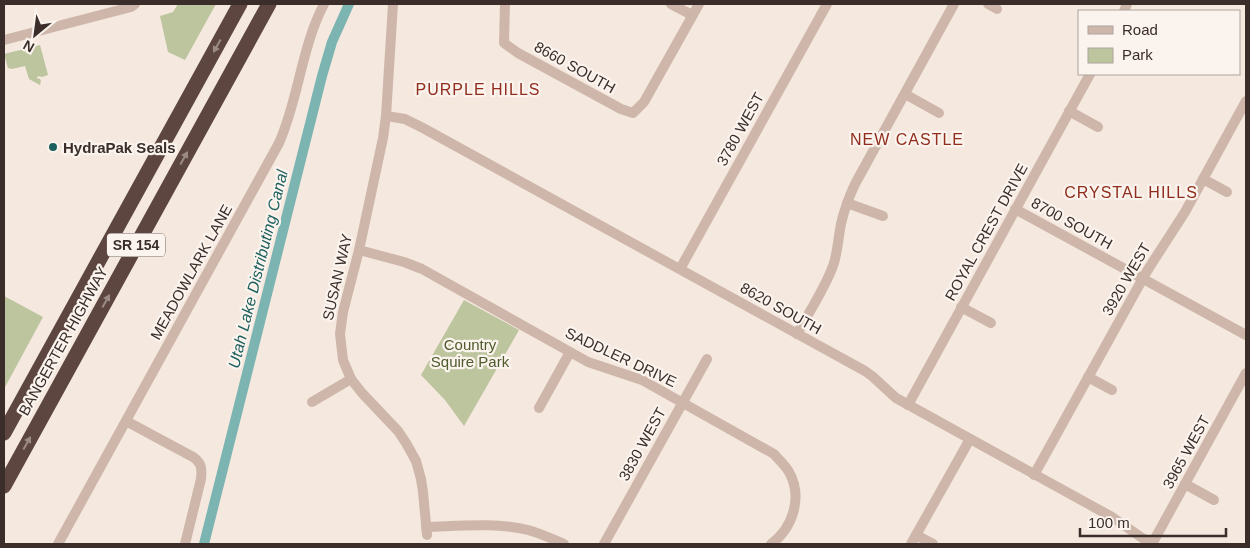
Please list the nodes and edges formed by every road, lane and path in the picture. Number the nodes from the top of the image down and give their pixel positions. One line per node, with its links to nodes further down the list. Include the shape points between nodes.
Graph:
1 (135, 4): 12 (street)
2 (240, 4): 43 (highway, BANGERTER HIGHWAY / SR 154, one-way to 43)
3 (269, 4): 47 (highway, BANGERTER HIGHWAY / SR 154, one-way to 3)
4 (324, 4): 42 (street, MEADOWLARK LANE, via 310,36 293,105 279,143)
5 (393, 4): 18 (street, SUSAN WAY)
6 (505, 4): 11 (street, 8660 SOUTH, via 504,43 633,113 644,102)
7 (671, 4): 11 (street)
8 (699, 4): 11 (street)
9 (827, 4): 26 (street, 3780 WEST)
10 (954, 4): 14 (street)
11 (692, 16)
12 (4, 40)
13 (1089, 75): 16 (street, ROYAL CREST DRIVE)
14 (904, 94): 17 (street); 22 (street)
15 (1246, 101): 20 (street, 3920 WEST)
16 (1069, 111): 19 (street); 23 (street, ROYAL CREST DRIVE)
17 (939, 113)
18 (386, 116): 25 (street, SUSAN WAY); 26 (street, 8620 SOUTH, via 412,122)
19 (1098, 127)
20 (1203, 179): 21 (street); 27 (street, 3920 WEST)
21 (1226, 192)
22 (847, 203): 24 (street); 30 (street, via 833,266)
23 (1016, 209): 27 (street, 8700 SOUTH); 28 (street, ROYAL CREST DRIVE)
24 (883, 216)
25 (359, 250): 32 (street, SADDLER DRIVE, via 422,269); 35 (street, SUSAN WAY, via 340,334 343,360)
26 (680, 269): 30 (street, 8620 SOUTH)
27 (1143, 279): 31 (street, 8700 SOUTH); 34 (street, 3920 WEST)
28 (961, 307): 29 (street); 40 (street, ROYAL CREST DRIVE)
29 (991, 324)
30 (797, 334): 40 (street, 8620 SOUTH, via 865,371)
31 (1246, 335)
32 (570, 352): 39 (street, SADDLER DRIVE, via 596,366 642,380); 41 (street)
33 (707, 359): 39 (street, 3830 WEST)
34 (1088, 377): 37 (street); 45 (street, 3920 WEST)
35 (351, 379): 38 (street); 52 (street, SUSAN WAY, via 398,431 412,453 421,480 427,531 512,527)
36 (1245, 379): 46 (street, 3965 WEST)
37 (1112, 390)
38 (312, 402)
39 (683, 403): 53 (street, 3830 WEST); 54 (street, SADDLER DRIVE, via 774,454 789,472 795,493 794,514 783,533)
40 (908, 405): 44 (street, 8620 SOUTH)
41 (540, 408)
42 (126, 421): 50 (street, MEADOWLARK LANE); 51 (street, via 193,457 200,464 202,479)
43 (4, 433)
44 (970, 440): 45 (street, 8620 SOUTH); 49 (street)
45 (1034, 474): 56 (street, 8620 SOUTH, via 1112,517)
46 (1185, 484): 48 (street); 56 (street, 3965 WEST)
47 (4, 486)
48 (1214, 500)
49 (913, 540): 55 (street)
50 (58, 544)
51 (186, 544)
52 (564, 544)
53 (604, 544)
54 (771, 544)
55 (933, 544)
56 (1151, 544)

